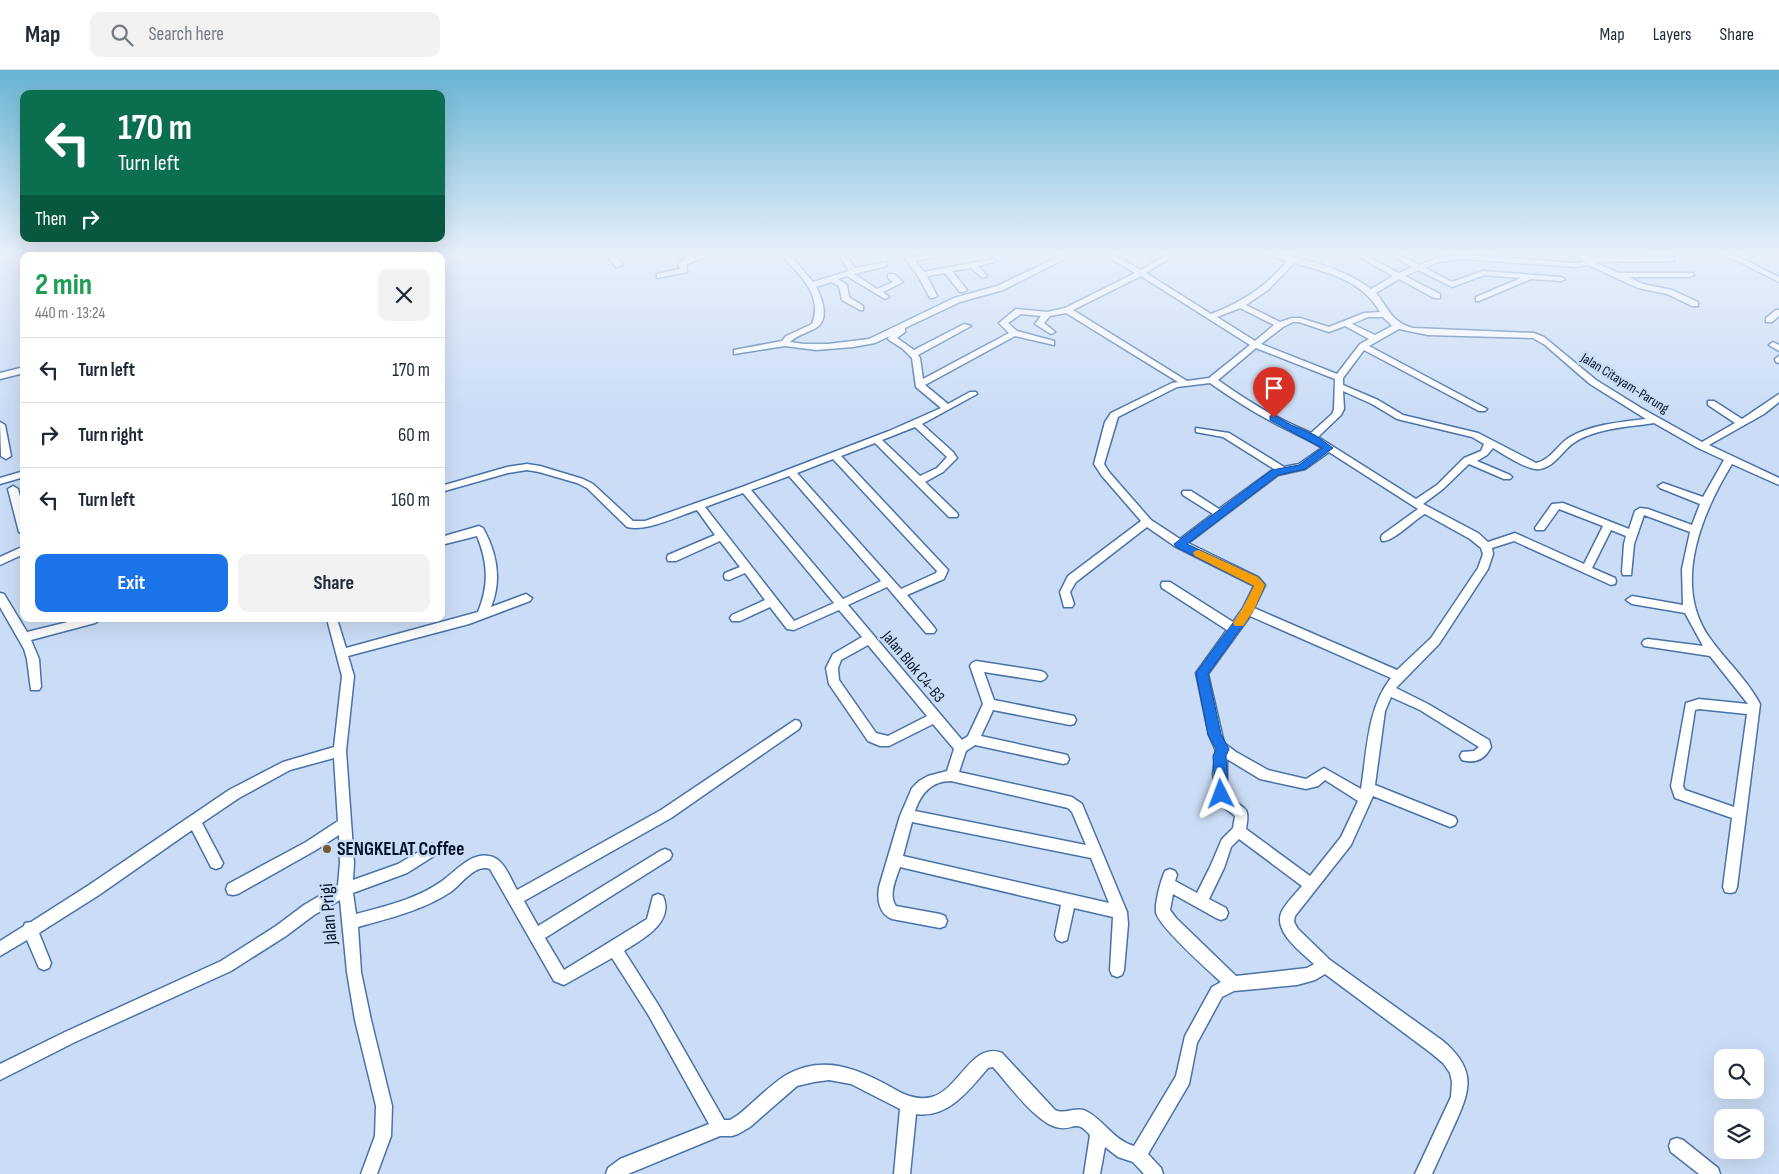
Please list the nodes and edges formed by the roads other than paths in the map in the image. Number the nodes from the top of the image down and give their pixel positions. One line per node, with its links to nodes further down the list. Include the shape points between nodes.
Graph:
1 (819, 306): 24 (street, via 817,322)
2 (856, 306): 10 (street)
3 (946, 306): 24 (street, via 872,341 810,346)
4 (950, 306): 29 (street, via 893,336 893,340)
5 (1077, 306): 11 (street)
6 (1193, 306): 15 (street)
7 (1239, 306): 15 (street)
8 (1241, 306): 18 (street)
9 (1379, 306): 14 (street, Jalan Citayam-Parung)
10 (860, 308)
11 (1068, 310): 13 (street); 35 (street)
12 (1779, 312): 16 (street)
13 (1047, 314): 21 (street, via 1039,324); 22 (street, via 1026,310 1015,312 1003,323)
14 (1385, 314): 17 (street, via 1367,315); 20 (street, Jalan Citayam-Parung)
15 (1211, 317): 26 (street)
16 (1769, 320)
17 (1345, 323): 18 (street, via 1329,330 1300,320); 23 (street)
18 (1280, 324): 26 (street)
19 (967, 326): 29 (street)
20 (1398, 326): 23 (street); 43 (street, Jalan Citayam-Parung, via 1437,333 1539,337 1586,377)
21 (1051, 332)
22 (1014, 333): 25 (street); 37 (street)
23 (1376, 339): 27 (street)
24 (785, 342): 28 (street)
25 (1051, 343)
26 (1255, 345): 34 (street); 36 (street)
27 (1363, 346): 36 (street); 41 (street)
28 (737, 352)
29 (913, 354): 37 (street)
30 (20, 366): 31 (street)
31 (0, 371)
32 (20, 371): 33 (street)
33 (0, 376)
34 (1212, 380): 35 (street); 48 (street, via 1249,406)
35 (1184, 382): 76 (street, via 1118,412 1107,430 1100,468)
36 (1340, 383): 48 (street, via 1336,415); 50 (street, via 1400,417 1475,435)
37 (919, 385): 42 (street)
38 (973, 394): 42 (street)
39 (1779, 396): 45 (street)
40 (1711, 403): 45 (street)
41 (1482, 409)
42 (941, 411): 44 (street)
43 (1658, 420): 50 (street, via 1574,438 1542,466 1530,464); 51 (street, Jalan Citayam-Parung)
44 (916, 423): 49 (street); 61 (street, via 952,458 940,470)
45 (1742, 423): 51 (street)
46 (0, 425): 54 (street)
47 (1199, 430): 57 (street, via 1226,435)
48 (1312, 437): 52 (street)
49 (876, 439): 53 (street); 61 (street)
50 (1489, 442): 55 (street, via 1484,453)
51 (1701, 446): 56 (street, Jalan Citayam-Parung)
52 (1328, 448): 57 (street, via 1302,467); 70 (street)
53 (834, 454): 58 (street); 96 (street, via 944,570 940,576)
54 (6, 456)
55 (1467, 460): 60 (street); 70 (street, via 1440,487)
56 (1729, 460): 63 (street, Jalan Citayam-Parung); 69 (street)
57 (1282, 470): 73 (street)
58 (790, 471): 67 (street); 94 (street)
59 (20, 475): 62 (street)
60 (1507, 477)
61 (918, 480): 74 (street)
62 (0, 482)
63 (1779, 482)
64 (1662, 486): 69 (street)
65 (445, 488): 71 (street, via 507,470 527,468 540,469 590,486 631,525 646,524)
66 (13, 489): 75 (street)
67 (746, 489): 71 (street); 101 (street, Jalan Blok C4-B3)
68 (1187, 493): 73 (street)
69 (1705, 502): 79 (street)
70 (1416, 504): 72 (street)
71 (699, 506): 81 (street)
72 (1426, 510): 82 (street, via 1413,516); 85 (street)
73 (1218, 513): 84 (street)
74 (953, 515)
75 (20, 516)
76 (1147, 522): 84 (street); 102 (street, via 1072,579 1065,592)
77 (1608, 526): 78 (street, via 1559,505); 80 (street); 90 (street)
78 (1540, 528)
79 (1696, 530): 80 (street, via 1642,511); 104 (street, via 1687,575)
80 (1631, 534): 91 (street)
81 (722, 536): 87 (street); 89 (street)
82 (1386, 538)
83 (445, 540): 105 (street, via 479,530 488,554 492,583)
84 (1180, 544): 103 (street, via 1257,582 1260,585)
85 (1486, 546): 90 (street, via 1515,537); 117 (street, via 1487,559 1483,569 1435,641)
86 (20, 552): 88 (street)
87 (672, 558)
88 (0, 561)
89 (747, 568): 92 (street); 100 (street)
90 (1586, 570): 93 (street)
91 (1627, 572)
92 (729, 576)
93 (1611, 581)
94 (888, 582): 96 (street); 101 (street)
95 (1166, 585): 109 (street)
96 (900, 594): 110 (street)
97 (0, 597): 111 (street, via 11,620)
98 (526, 598): 105 (street)
99 (1632, 600): 104 (street)
100 (771, 602): 101 (street, via 791,626); 106 (street)
101 (842, 604): 112 (street, Jalan Blok C4-B3)
102 (1068, 604)
103 (1248, 610): 109 (street); 117 (street)
104 (1689, 610): 114 (street)
105 (482, 615): 115 (street)
106 (736, 618)
107 (84, 622): 111 (street)
108 (333, 622): 115 (street, Jalan Prigi)
109 (1235, 629): 127 (street, via 1202,673 1215,735)
110 (930, 630)
111 (25, 637): 118 (street, via 36,669)
112 (868, 639): 122 (street, Jalan Blok C4-B3); 122 (street, via 837,657 832,668 833,681 872,737 889,741)
113 (1648, 643): 114 (street)
114 (1714, 652): 121 (street, via 1746,690 1754,704)
115 (342, 653): 128 (street, Jalan Prigi, via 348,689)
116 (1041, 676): 120 (street, via 978,665 976,668)
117 (1399, 676): 119 (street)
118 (35, 687)
119 (1388, 690): 129 (street, via 1424,707 1484,744 1481,754); 132 (street, via 1379,711)
120 (989, 704): 123 (street); 125 (street)
121 (1753, 710): 134 (street); 134 (street, via 1699,704 1690,706 1677,786 1680,794)
122 (934, 718): 126 (street, Jalan Blok C4-B3)
123 (1070, 720)
124 (795, 725): 148 (street, via 666,814)
125 (973, 739): 126 (street); 130 (street)
126 (961, 748): 131 (street)
127 (1223, 749): 132 (street, via 1273,778 1306,784 1327,774); 138 (street, via 1220,756 1221,794 1242,814)
128 (340, 751): 135 (street, via 287,766 234,794); 137 (street, Jalan Prigi)
129 (1466, 756)
130 (1063, 759)
131 (952, 776): 133 (street, via 940,776 917,791); 140 (street, via 1072,803 1080,814)
132 (1367, 794): 136 (street); 144 (street, via 1346,841)
133 (908, 815): 140 (street); 142 (street)
134 (1739, 815): 145 (street)
135 (194, 821): 143 (street); 156 (street, via 94,890)
136 (1450, 821)
137 (344, 824): 146 (street, Jalan Prigi); 147 (street)
138 (1239, 831): 144 (street); 151 (street, via 1227,840)
139 (432, 850): 146 (street, via 402,869)
140 (1095, 853): 152 (street)
141 (665, 855): 157 (street)
142 (895, 860): 149 (street); 154 (street, via 884,898 886,907 892,912)
143 (216, 863)
144 (1311, 885): 162 (street, via 1288,914 1287,923 1293,934)
145 (1730, 887)
146 (345, 889): 155 (street, Jalan Prigi); 165 (street, via 226,966)
147 (233, 890)
148 (515, 899): 155 (street, via 495,865 485,860 418,902); 157 (street)
149 (1069, 899): 152 (street); 158 (street)
150 (658, 901): 160 (street, via 652,924)
151 (1200, 901): 153 (street); 164 (street, via 1169,879 1164,912 1171,923)
152 (1120, 912): 163 (street)
153 (1221, 913)
154 (940, 921)
155 (350, 922): 171 (street, Jalan Prigi, via 354,972 384,1106 383,1136)
156 (30, 928): 159 (street); 161 (street)
157 (536, 935): 160 (street, via 559,976 564,978)
158 (1062, 935)
159 (0, 949)
160 (614, 949): 167 (street, via 654,1011)
161 (44, 963)
162 (1325, 965): 164 (street, via 1297,978); 176 (street, via 1437,1047 1458,1070 1459,1098)
163 (1116, 970)
164 (1233, 984): 170 (street, via 1212,998 1190,1041 1183,1078)
165 (0, 1072)
166 (909, 1106): 167 (street, via 852,1076 822,1073 792,1080 744,1121 732,1128); 168 (street, via 920,1107 943,1101 982,1062 996,1059 1049,1116 1062,1121 1081,1117); 173 (street)
167 (720, 1128): 172 (street, via 626,1166)
168 (1100, 1133): 170 (street, via 1124,1151); 174 (street)
169 (1677, 1146): 177 (street)
170 (1138, 1155): 175 (street)
171 (369, 1174)
172 (614, 1174)
173 (902, 1174)
174 (1092, 1174)
175 (1155, 1174)
176 (1423, 1174)
177 (1712, 1174)

